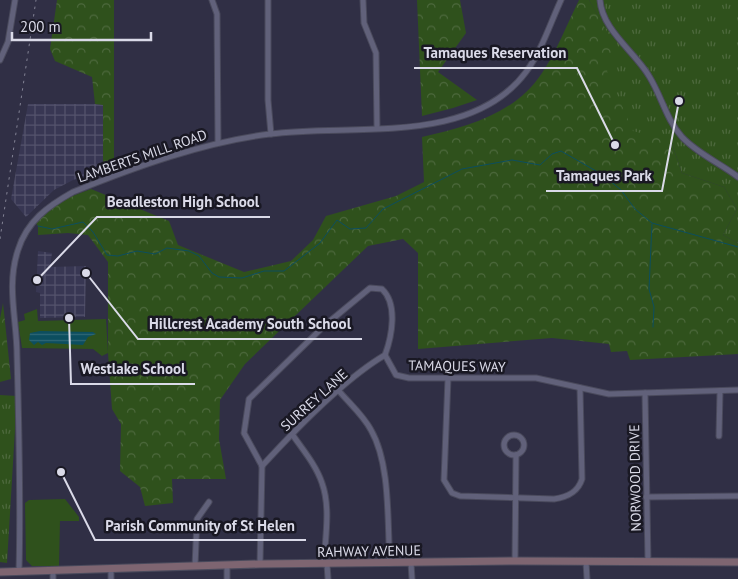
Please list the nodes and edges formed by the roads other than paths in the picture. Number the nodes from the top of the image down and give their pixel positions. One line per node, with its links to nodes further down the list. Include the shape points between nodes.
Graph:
1 (15, 0): 8 (street)
2 (212, 0): 12 (street, via 217,14)
3 (268, 0): 11 (street)
4 (363, 0): 10 (street, via 364,23 376,53)
5 (561, 0): 10 (street, LAMBERTS MILL ROAD, via 536,58 501,97 471,114 450,120)
6 (600, 0): 13 (street, via 604,16 649,76 674,128 692,146)
7 (0, 44): 8 (street)
8 (6, 46): 9 (street)
9 (0, 60)
10 (377, 128): 11 (street, LAMBERTS MILL ROAD)
11 (271, 134): 12 (street, LAMBERTS MILL ROAD)
12 (218, 143): 42 (street, LAMBERTS MILL ROAD, via 74,192 46,208 25,233 17,253 12,284 17,353)
13 (738, 178)
14 (385, 355): 15 (street, TAMAQUES WAY, via 396,375); 18 (street, SURREY LANE); 24 (street, via 391,309 387,294 382,289 370,288 324,326 248,399 244,433)
15 (448, 378): 16 (street, TAMAQUES WAY, via 536,378); 27 (street, via 444,480 447,488 460,496)
16 (580, 388): 20 (street, TAMAQUES WAY, via 609,394); 27 (street, via 580,487 565,497 554,499)
17 (738, 390): 19 (street, TAMAQUES WAY)
18 (339, 391): 21 (street, SURREY LANE); 33 (street, via 372,431 380,453)
19 (720, 391): 20 (street, TAMAQUES WAY); 22 (street)
20 (645, 393): 26 (street, NORWOOD DRIVE)
21 (292, 434): 24 (street, SURREY LANE); 36 (street, via 322,483 327,504)
22 (719, 436)
23 (516, 455): 23 (street, via 523,450 524,443 519,436 511,435 506,438 504,447 507,453); 27 (street)
24 (262, 466): 35 (street)
25 (738, 496): 26 (street)
26 (646, 497): 31 (street, NORWOOD DRIVE)
27 (515, 498): 29 (street)
28 (209, 502): 38 (street, via 197,519)
29 (515, 561): 30 (street, RAHWAY AVENUE); 34 (street, RAHWAY AVENUE)
30 (586, 562): 31 (street, RAHWAY AVENUE); 48 (street)
31 (648, 562): 32 (street, RAHWAY AVENUE)
32 (738, 562)
33 (390, 563): 34 (street, RAHWAY AVENUE); 36 (street, RAHWAY AVENUE)
34 (411, 563): 47 (street)
35 (260, 564): 36 (street, RAHWAY AVENUE); 37 (street, RAHWAY AVENUE)
36 (326, 564): 46 (street)
37 (227, 565): 38 (street, RAHWAY AVENUE); 45 (street)
38 (195, 566): 39 (street, RAHWAY AVENUE)
39 (111, 569): 40 (street, RAHWAY AVENUE); 44 (street)
40 (53, 570): 42 (street, RAHWAY AVENUE); 43 (street)
41 (0, 572): 42 (street, RAHWAY AVENUE)
42 (19, 572)
43 (53, 579)
44 (111, 579)
45 (227, 579)
46 (328, 579)
47 (412, 579)
48 (587, 579)

